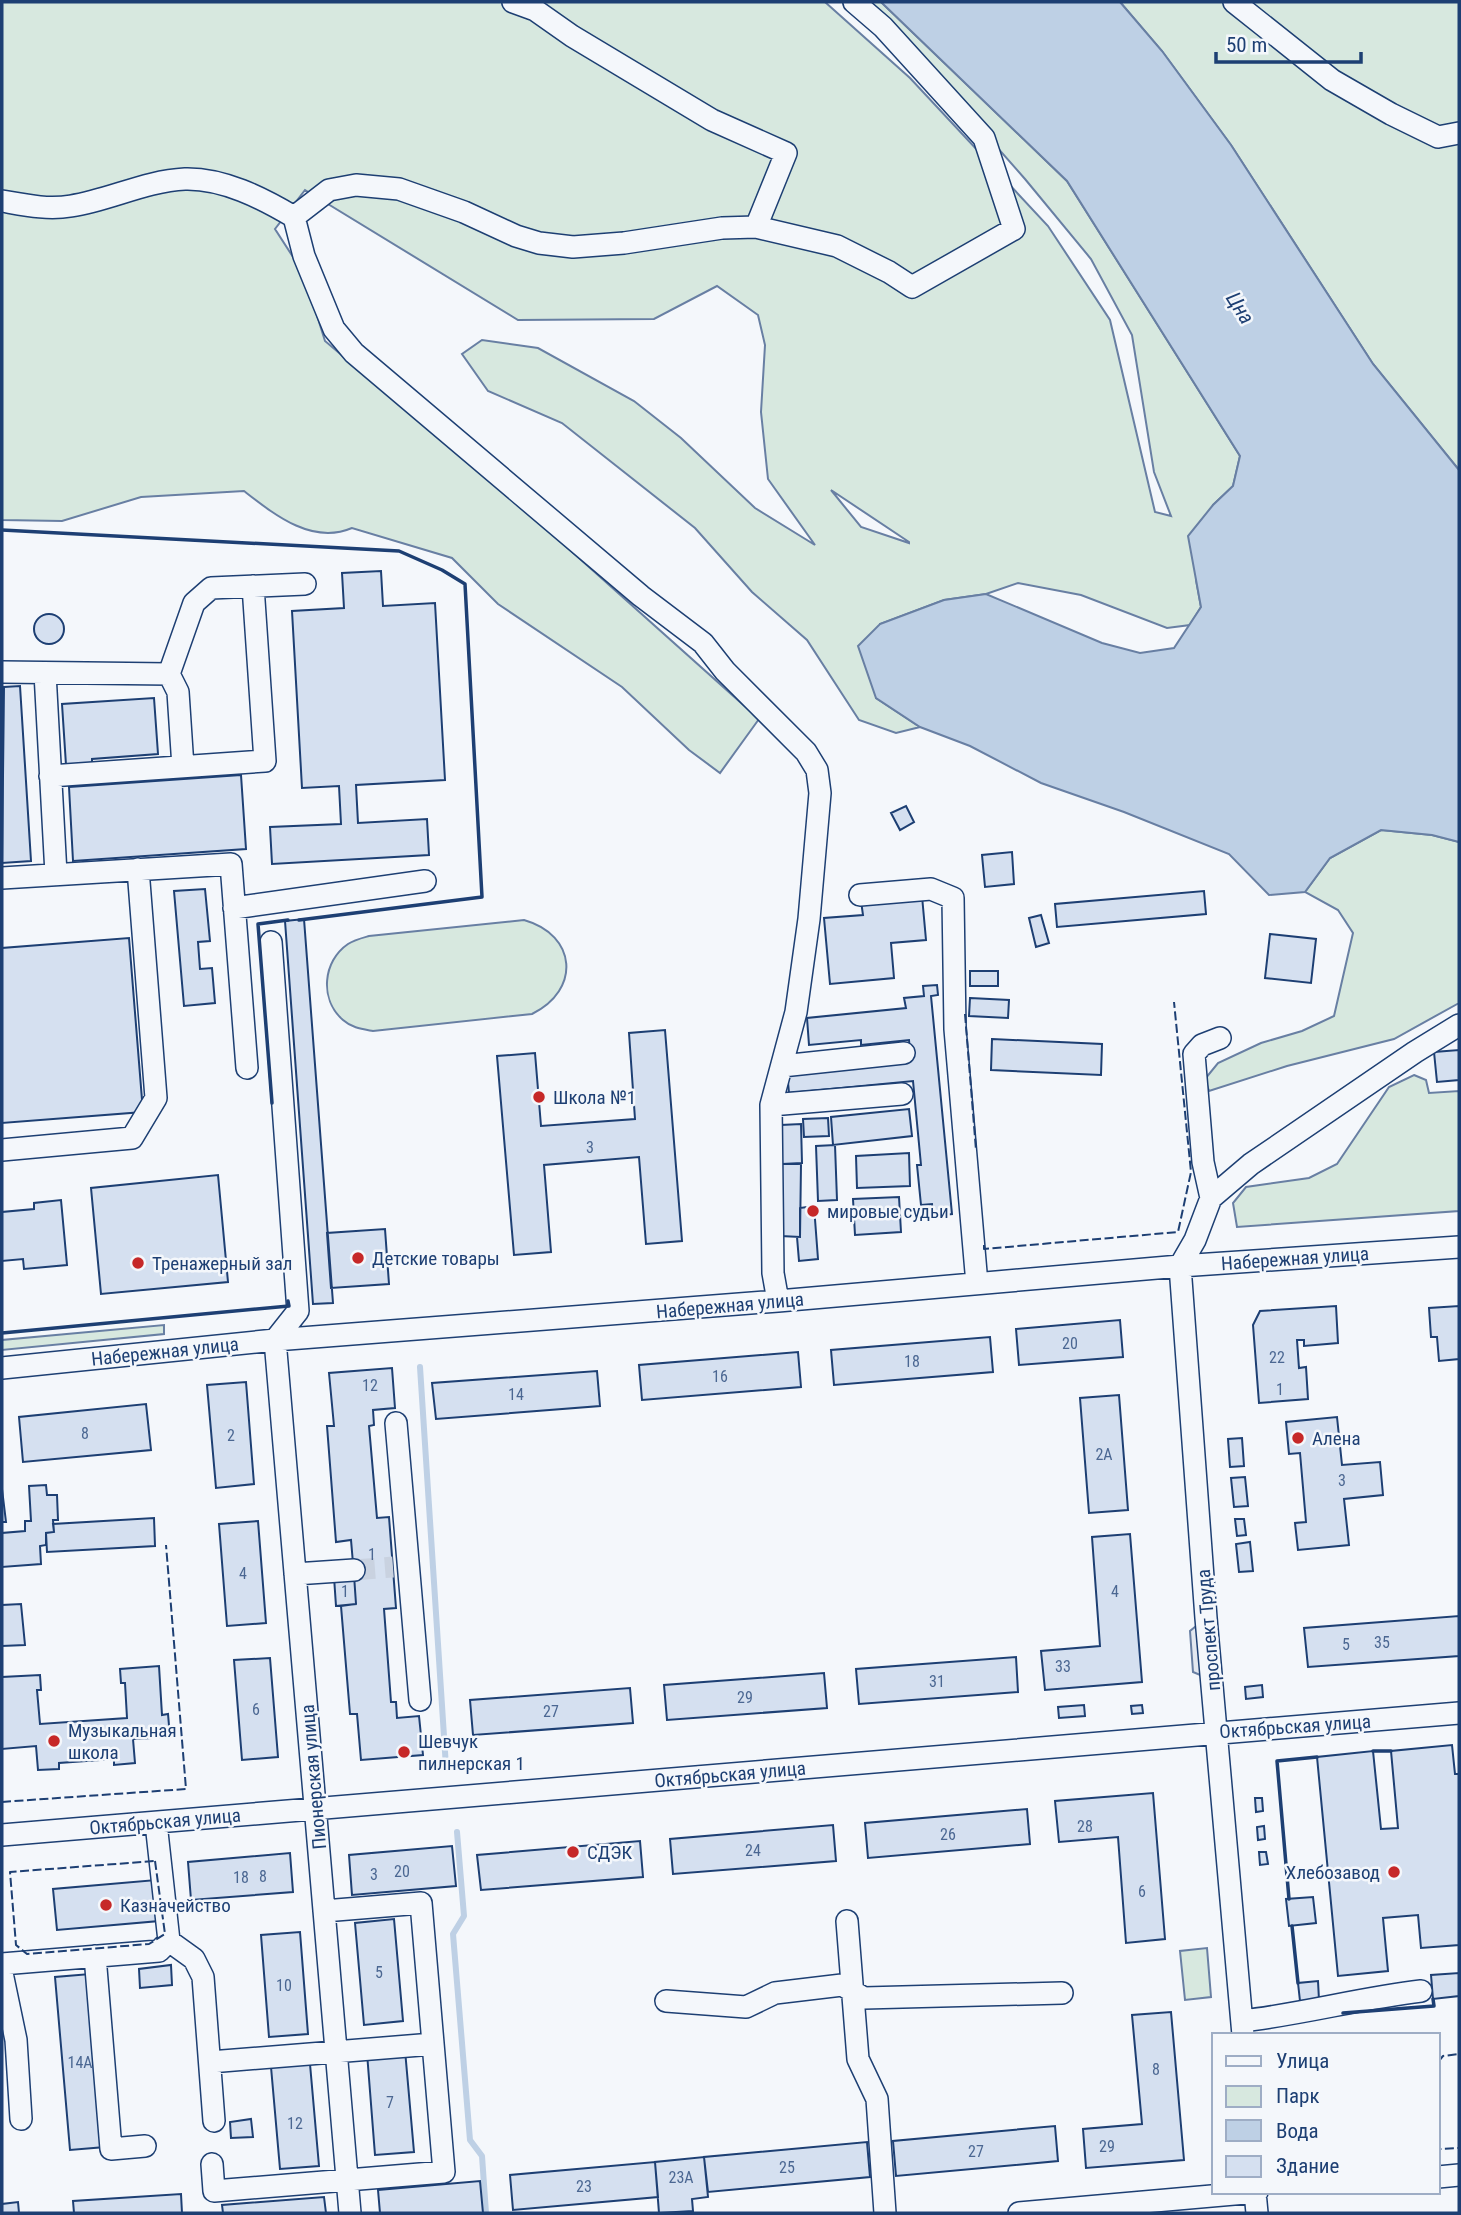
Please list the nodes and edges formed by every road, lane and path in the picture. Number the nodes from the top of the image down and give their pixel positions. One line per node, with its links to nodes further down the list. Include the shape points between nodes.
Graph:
1 (513, 2): 7 (street, via 535,10 712,120 786,153)
2 (854, 2): 7 (street, via 883,27 984,138 1014,229 912,287 837,246)
3 (1234, 2): 4 (street, via 1332,80 1438,137)
4 (1459, 133)
5 (2, 201): 6 (street, via 40,208 70,206 148,184 187,179 261,197)
6 (294, 218): 7 (street, via 329,190 356,184 399,189 550,245 624,243); 25 (street, via 334,329 354,353 703,643 806,752 817,770 820,793 809,919 796,1012)
7 (757, 227)
8 (305, 584): 9 (street)
9 (253, 586): 12 (street, via 211,589 194,603); 13 (street, via 265,761)
10 (2, 672): 11 (street)
11 (45, 673): 12 (street); 14 (street)
12 (169, 674): 13 (street, via 178,692)
13 (183, 767): 14 (street)
14 (50, 776): 16 (street)
15 (138, 869): 16 (street); 20 (street, via 231,864); 29 (street, via 156,1098 132,1138)
16 (56, 874): 17 (street)
17 (2, 878)
18 (425, 881): 20 (street)
19 (860, 895): 33 (street, via 931,889 953,898 955,1029)
20 (234, 908): 26 (street)
21 (271, 942): 35 (street, via 298,1311)
22 (1459, 1025): 30 (street, via 1251,1164)
23 (1220, 1038): 30 (street, via 1194,1054)
24 (904, 1053): 25 (street)
25 (782, 1066): 28 (street)
26 (247, 1068)
27 (902, 1094): 28 (street)
28 (771, 1105): 34 (street, via 773,1273)
29 (2, 1150)
30 (1210, 1198): 32 (street)
31 (1459, 1247): 32 (street, Набережная улица)
32 (1180, 1266): 33 (street, Набережная улица); 42 (street, проспект Труда)
33 (977, 1284): 34 (street, Набережная улица)
34 (778, 1301): 35 (street, Набережная улица)
35 (275, 1340): 36 (street, Набережная улица); 39 (street, Пионерская улица)
36 (2, 1368)
37 (396, 1423): 40 (street, via 401,1567)
38 (354, 1570): 39 (street)
39 (295, 1574): 43 (street, Пионерская улица)
40 (420, 1700)
41 (1459, 1713): 42 (street, Октябрьская улица)
42 (1216, 1732): 43 (street, Октябрьская улица); 56 (street, проспект Труда)
43 (315, 1809): 44 (street, Октябрьская улица); 46 (street, Пионерская улица)
44 (156, 1823): 45 (street, Октябрьская улица); 48 (street)
45 (2, 1835)
46 (324, 1911): 57 (street, via 421,1903); 58 (street, Пионерская улица)
47 (847, 1921): 53 (street)
48 (169, 1941): 49 (street, via 159,1951); 59 (street, via 194,1959 203,1977)
49 (95, 1956): 50 (street); 63 (street, via 111,2149)
50 (2, 1964)
51 (2, 1973): 60 (street, via 16,2040)
52 (1422, 1991): 56 (street, via 1372,1997)
53 (851, 1992): 54 (street, via 864,1998); 55 (street, via 842,1985 775,1993 746,2007); 71 (street, via 858,2059 877,2099)
54 (1062, 1993)
55 (666, 2001)
56 (1243, 2028)
57 (433, 2044): 58 (street); 67 (street, via 444,2172)
58 (337, 2051): 59 (street); 67 (street, Пионерская улица)
59 (209, 2062): 62 (street)
60 (10, 2071): 61 (street)
61 (21, 2119)
62 (214, 2122)
63 (145, 2146)
64 (212, 2164): 67 (street, via 214,2191)
65 (1459, 2175): 66 (street)
66 (1440, 2177)
67 (347, 2180): 70 (street, Пионерская улица)
68 (1233, 2194): 72 (street)
69 (1256, 2194): 73 (street)
70 (350, 2213)
71 (885, 2213)
72 (1019, 2213)
73 (1257, 2213)

